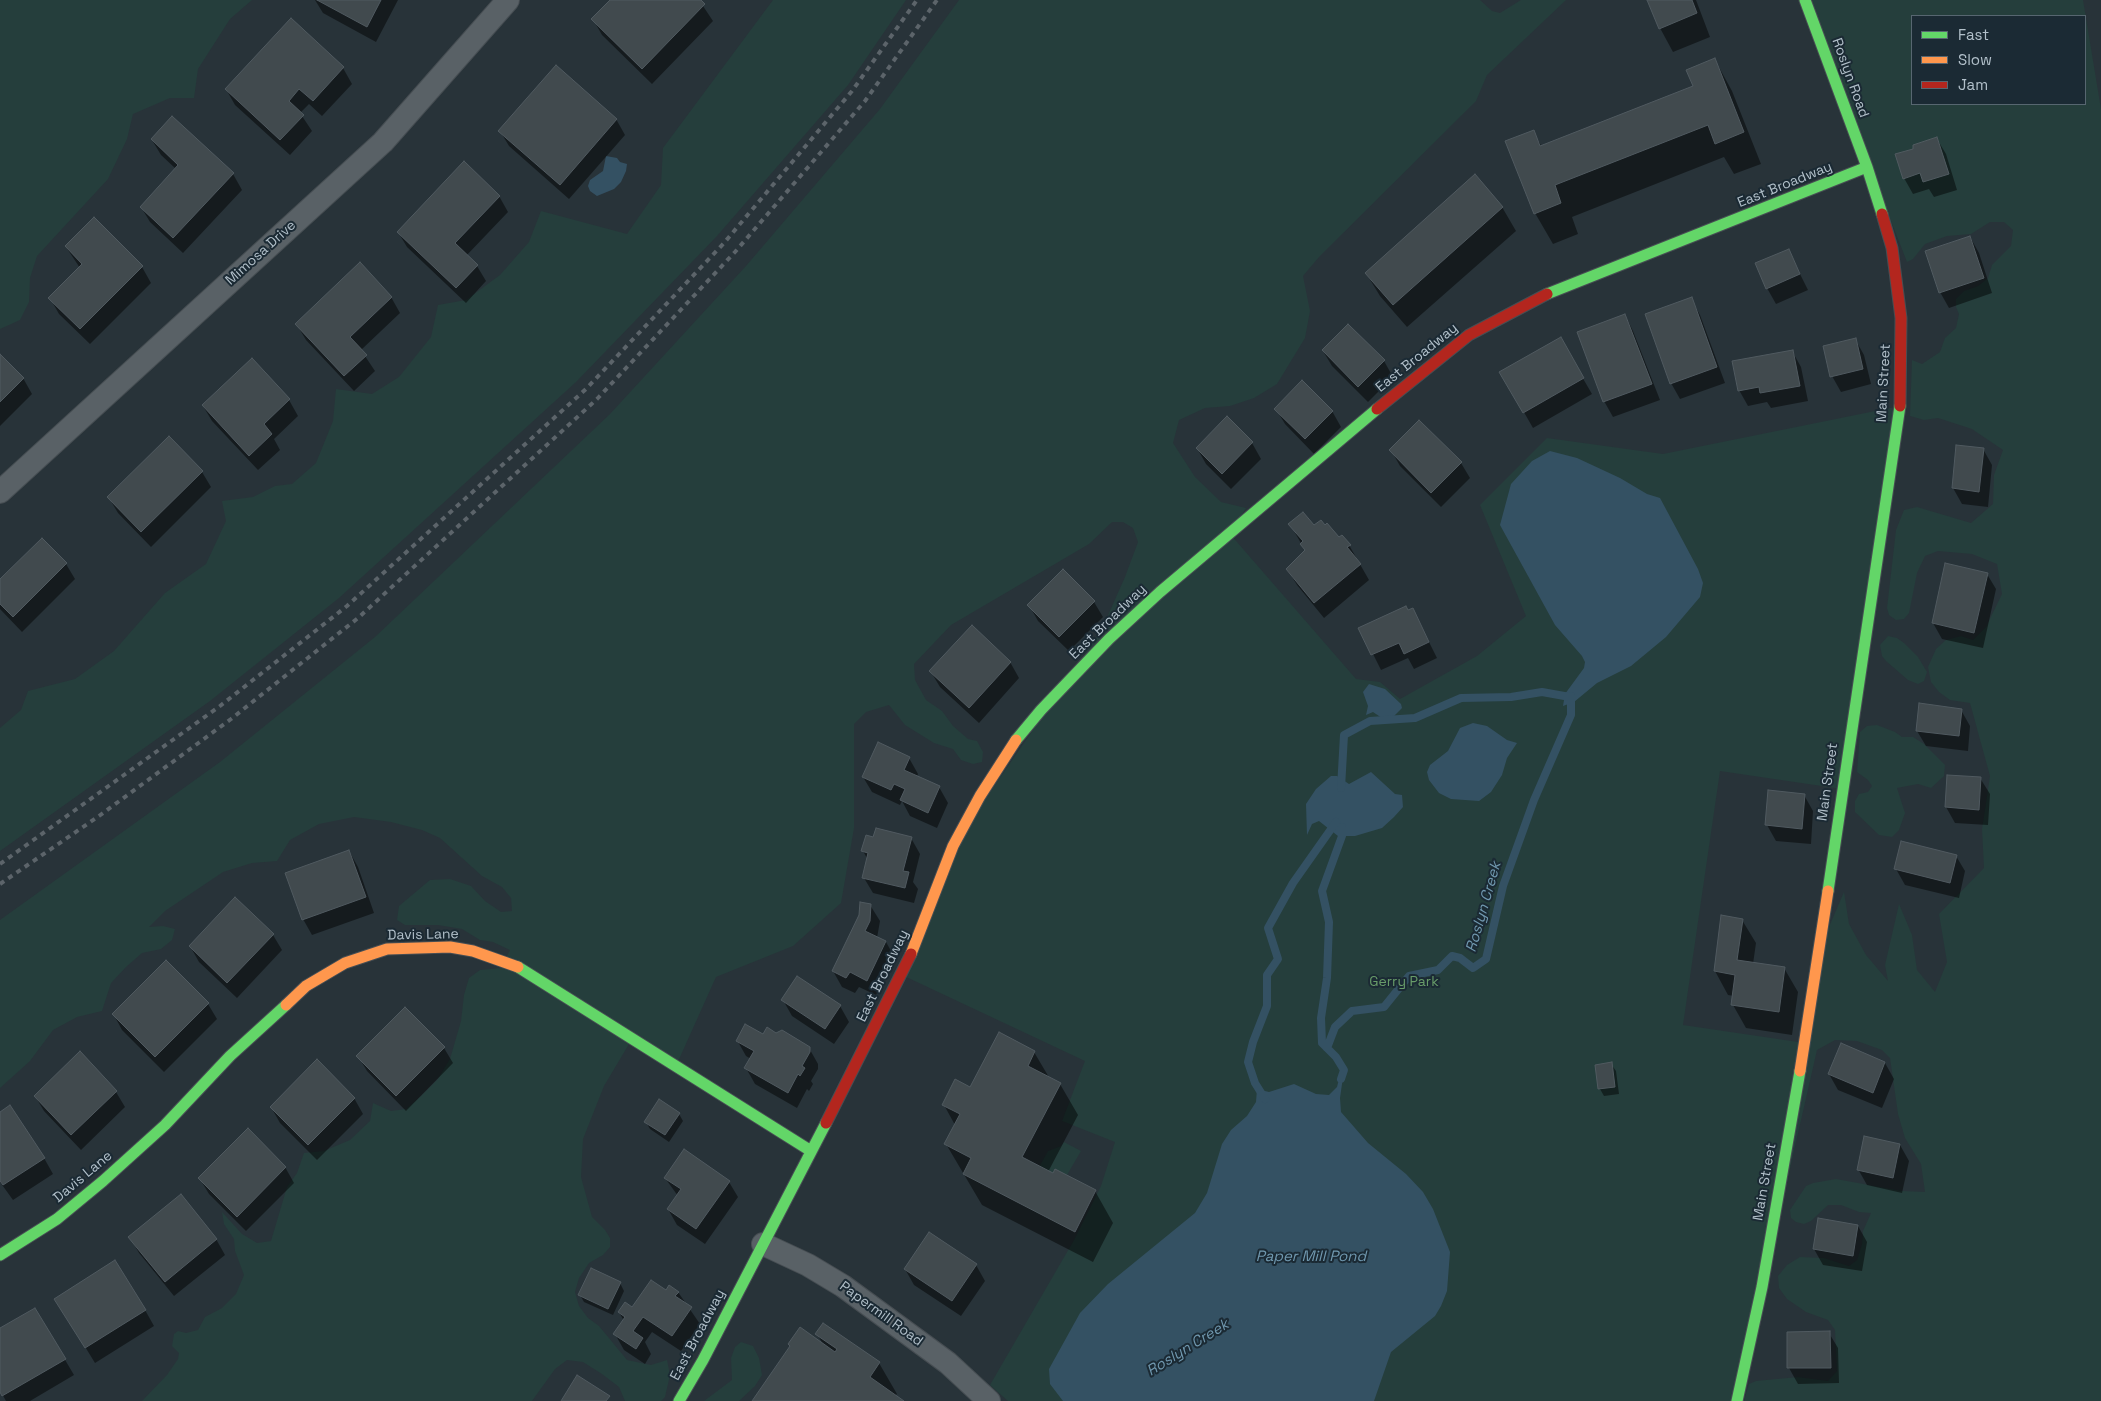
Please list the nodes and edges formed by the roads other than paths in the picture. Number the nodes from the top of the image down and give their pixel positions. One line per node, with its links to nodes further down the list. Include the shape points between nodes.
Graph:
1 (508, 0): 4 (street, Mimosa Drive, via 383,142)
2 (1805, 0): 3 (main road, Roslyn Road)
3 (1867, 167): 5 (main road, East Broadway, via 1549,293 1469,335 1198,560 1109,639 1035,717 1008,750 980,796 953,846 902,975); 10 (main road, Main Street, via 1895,265 1901,318 1900,406 1805,1043 1762,1287)
4 (0, 492)
5 (811, 1151): 6 (main road, East Broadway); 7 (main road, Davis Lane, via 514,965 450,947 387,949 345,962 306,986 230,1056 166,1125 103,1181 57,1219)
6 (763, 1244): 8 (main road, East Broadway); 9 (street, Papermill Road, via 843,1286 948,1363)
7 (0, 1255)
8 (679, 1401)
9 (989, 1401)
10 (1737, 1401)

